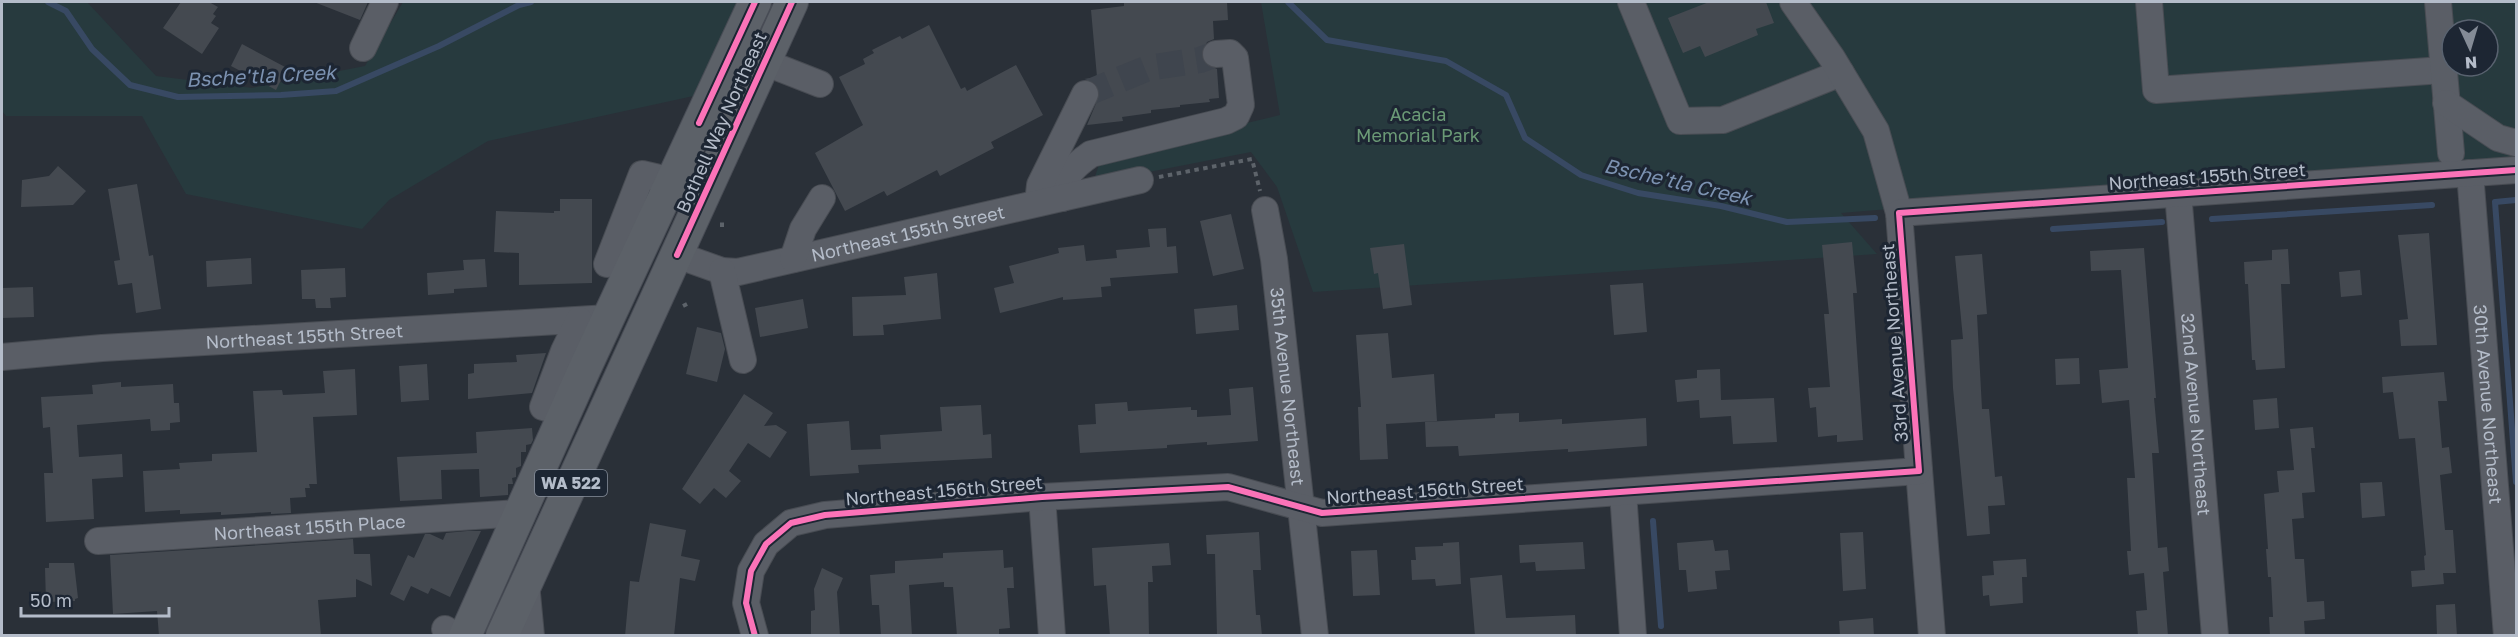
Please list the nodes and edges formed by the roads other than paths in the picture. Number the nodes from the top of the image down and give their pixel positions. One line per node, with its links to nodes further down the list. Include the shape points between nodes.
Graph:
1 (385, 2): 9 (street)
2 (755, 2): 23 (main road, Bothell Way Northeast / WA 522)
3 (792, 2): 11 (main road, Bothell Way Northeast / WA 522)
4 (1631, 2): 13 (street, via 1680,121 1723,120)
5 (1792, 2): 13 (street, 33rd Avenue Northeast)
6 (2149, 2): 12 (street, via 2156,90)
7 (2438, 2): 8 (street)
8 (2440, 29)
9 (363, 48)
10 (1215, 54): 26 (street, via 1230,53 1235,58 1241,105 1236,116 1091,154 1076,165)
11 (764, 62): 15 (street); 29 (main road, Bothell Way Northeast / WA 522)
12 (2440, 70)
13 (1841, 73): 28 (street, 33rd Avenue Northeast, via 1876,131)
14 (2444, 78): 17 (street)
15 (820, 84)
16 (1084, 94): 26 (street, via 1040,185)
17 (2446, 103): 18 (street, via 2498,138); 19 (street)
18 (2517, 144)
19 (2451, 153)
20 (2517, 170): 21 (street, Northeast 155th Street)
21 (2470, 173): 24 (street, Northeast 155th Street); 52 (street, 30th Avenue Northeast)
22 (1140, 180): 26 (street, Northeast 155th Street)
23 (672, 181): 31 (street, via 642,174); 33 (main road, Bothell Way Northeast / WA 522)
24 (2178, 193): 28 (street, Northeast 155th Street); 51 (street, 32nd Avenue Northeast)
25 (822, 198): 30 (street, via 803,229)
26 (1050, 201): 30 (street, Northeast 155th Street)
27 (1264, 210): 39 (street, 35th Avenue Northeast, via 1274,258)
28 (1899, 213): 36 (street, 33rd Avenue Northeast)
29 (677, 255): 32 (street); 42 (main road, Bothell Way Northeast / WA 522)
30 (793, 259): 32 (street, Northeast 155th Street)
31 (607, 264)
32 (736, 264): 35 (street)
33 (594, 319): 34 (street, Northeast 155th Street); 40 (main road, Bothell Way Northeast / WA 522, via 565,413); 42 (main road, via 608,367 522,548 521,572)
34 (2, 357)
35 (743, 360)
36 (1919, 471): 37 (street, Northeast 156th Street); 50 (street, 33rd Avenue Northeast)
37 (1623, 492): 39 (street, Northeast 156th Street, via 1322,513); 49 (street)
38 (1042, 496): 39 (street, Northeast 156th Street, via 1228,487); 46 (street, Northeast 156th Street, via 825,515 791,523 766,544 751,572 746,603); 47 (street)
39 (1302, 508): 48 (street, 35th Avenue Northeast)
40 (519, 513): 41 (street, Northeast 155th Place, via 349,517); 43 (main road, Bothell Way Northeast / WA 522)
41 (98, 541)
42 (526, 582): 44 (main road, Bothell Way Northeast / WA 522); 45 (street)
43 (455, 633)
44 (502, 636)
45 (531, 636)
46 (755, 636)
47 (1052, 636)
48 (1315, 636)
49 (1634, 636)
50 (1932, 636)
51 (2215, 636)
52 (2507, 636)

